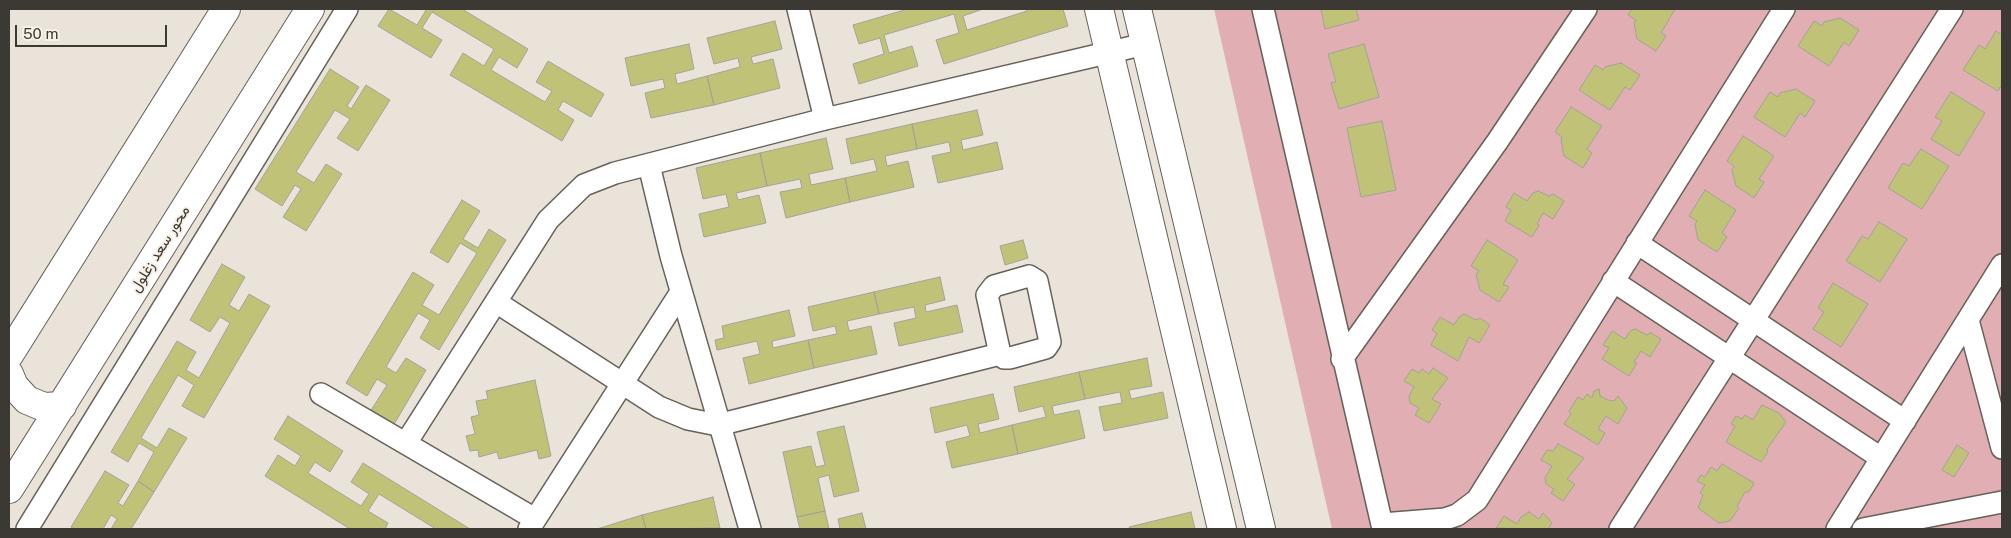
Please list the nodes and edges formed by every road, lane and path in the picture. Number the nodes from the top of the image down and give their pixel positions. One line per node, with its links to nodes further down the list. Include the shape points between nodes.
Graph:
1 (226, 9): 23 (street)
2 (310, 9): 29 (street, محور سعد زغلول)
3 (348, 9): 39 (street)
4 (798, 9): 13 (street)
5 (1099, 9): 12 (street)
6 (1137, 9): 11 (street)
7 (1263, 9): 25 (street)
8 (1586, 9): 25 (street, via 1497,142)
9 (1784, 9): 15 (street)
10 (1952, 9): 20 (street)
11 (1145, 44): 12 (street); 42 (street)
12 (1109, 54): 13 (street); 41 (street)
13 (825, 119): 14 (street)
14 (649, 165): 18 (street); 19 (street, via 615,173 584,186 548,220)
15 (1636, 243): 17 (street); 20 (street)
16 (2002, 266): 21 (street)
17 (1612, 281): 24 (street); 38 (street, via 1477,500 1457,515 1445,519)
18 (681, 292): 27 (street); 31 (street)
19 (496, 302): 27 (street); 32 (street)
20 (1753, 320): 24 (street); 30 (street)
21 (1968, 320): 30 (street); 33 (street)
22 (1000, 354): 31 (street)
23 (9, 355)
24 (1729, 358): 34 (street); 43 (street)
25 (1342, 359): 38 (street)
26 (9, 374): 29 (street, via 14,386 27,400 44,407)
27 (622, 383): 31 (street, via 673,414); 37 (street)
28 (321, 394): 32 (street)
29 (62, 406): 35 (street, محور سعد زغلول)
30 (1905, 420): 34 (street)
31 (718, 425): 40 (street)
32 (406, 443): 37 (street)
33 (2002, 448)
34 (1882, 458): 44 (street)
35 (9, 489)
36 (2002, 502): 45 (street)
37 (532, 524)
38 (1383, 527)
39 (27, 529)
40 (750, 529)
41 (1222, 529)
42 (1261, 529)
43 (1620, 529)
44 (1837, 529)
45 (1863, 529)

